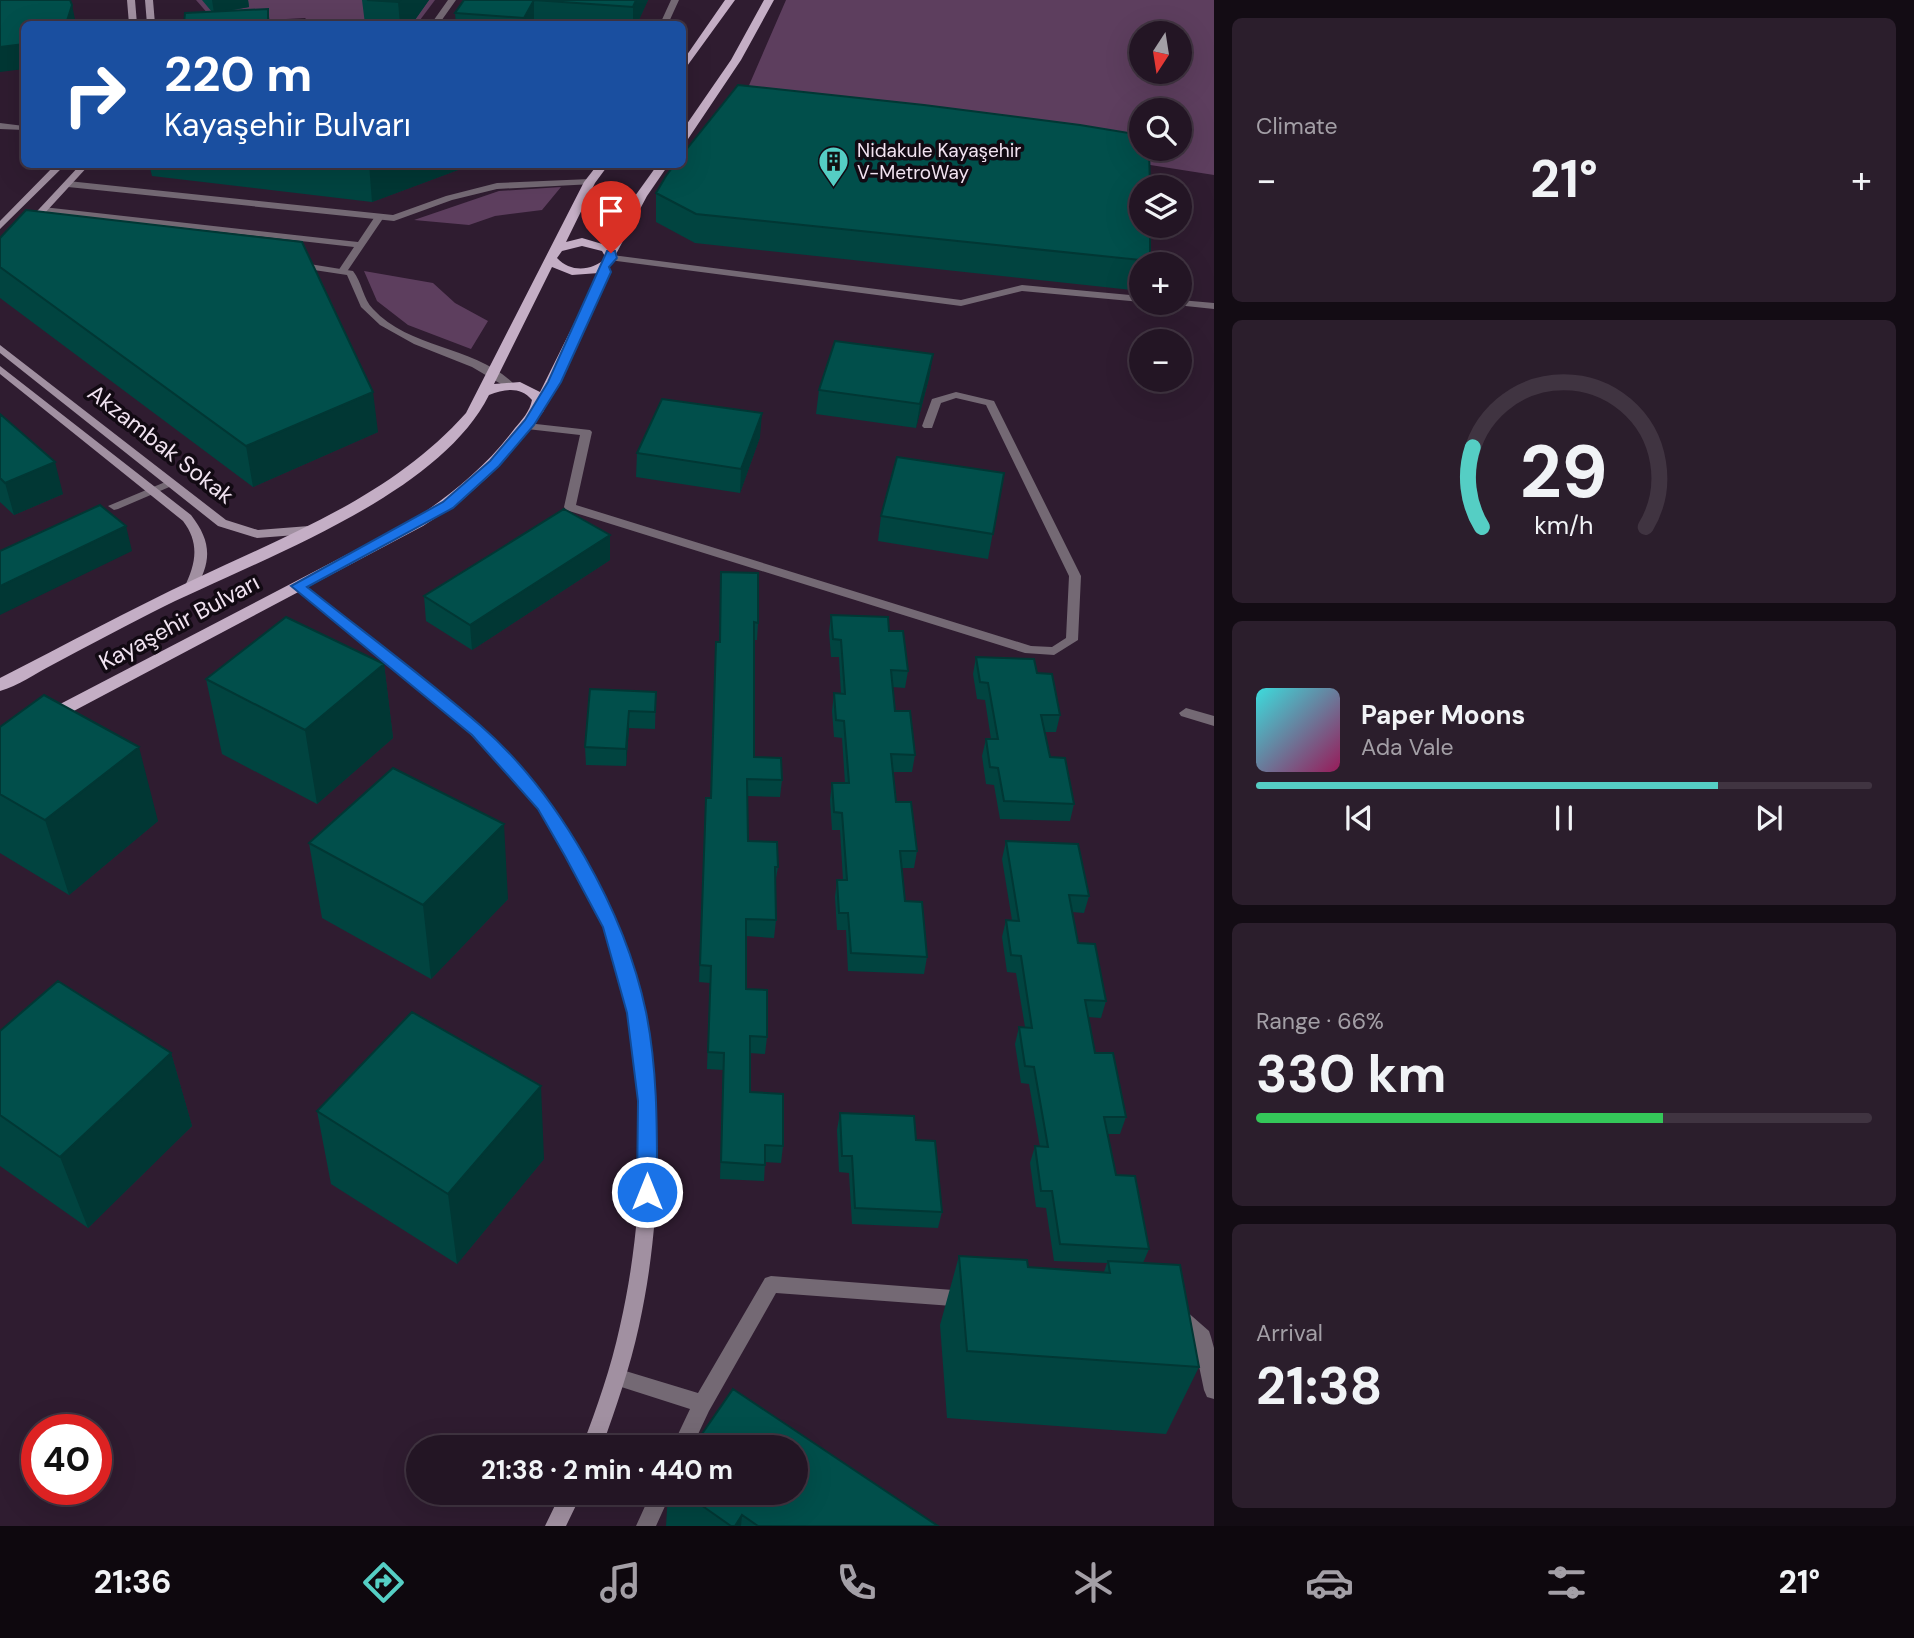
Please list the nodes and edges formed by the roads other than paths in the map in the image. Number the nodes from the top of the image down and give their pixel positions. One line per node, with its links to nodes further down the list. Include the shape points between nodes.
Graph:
1 (131, 0): 7 (street)
2 (149, 0): 8 (street)
3 (452, 0): 9 (street)
4 (675, 0): 10 (street)
5 (730, 0): 11 (main road)
6 (769, 0): 16 (main road, via 736,61)
7 (133, 21)
8 (151, 21)
9 (437, 21)
10 (665, 21)
11 (694, 55): 12 (street); 13 (main road)
12 (686, 57)
13 (686, 65)
14 (0, 126): 15 (street)
15 (21, 128)
16 (686, 134)
17 (59, 168): 25 (street)
18 (82, 168): 22 (street)
19 (601, 168): 21 (main road, Kayaşehir Bulvarı)
20 (661, 168): 29 (main road, Kayaşehir Bulvarı, via 641,196)
21 (590, 182): 24 (street, via 497,186 397,217); 28 (main road, Kayaşehir Bulvarı)
22 (68, 184): 23 (street); 24 (street)
23 (43, 210): 25 (street); 27 (street)
24 (379, 217): 27 (street)
25 (8, 231): 26 (street)
26 (34, 235)
27 (361, 245): 31 (street)
28 (554, 253): 29 (main road, via 573,243 592,243); 29 (main road, via 557,266 574,271); 37 (main road, Kayaşehir Bulvarı)
29 (609, 259): 32 (street, via 961,303 1022,288); 40 (main road, Kayaşehir Bulvarı)
30 (291, 265): 31 (street)
31 (343, 271): 37 (street, via 354,276 369,312 390,326)
32 (1129, 298)
33 (1192, 304): 34 (street)
34 (1214, 306)
35 (0, 348): 43 (street, Akzambak Sokak)
36 (0, 369): 44 (street, Akzambak Sokak)
37 (492, 370): 38 (street); 39 (main road, Kayaşehir Bulvarı)
38 (510, 385): 39 (main road); 40 (main road, via 536,395)
39 (481, 393): 46 (main road, Kayaşehir Bulvarı, via 455,438 352,508)
40 (538, 409): 41 (main road, Kayaşehir Bulvarı)
41 (527, 426): 42 (street, via 586,432 570,507 1030,650 1054,651 1072,640 1075,576 990,404 956,396 936,401); 47 (main road, Kayaşehir Bulvarı, via 473,486 448,505)
42 (929, 426)
43 (170, 482): 44 (street); 46 (street, Akzambak Sokak, via 235,529 257,534)
44 (152, 490): 45 (street); 48 (street, Akzambak Sokak, via 187,518 203,544 201,564)
45 (114, 506)
46 (309, 530): 48 (main road, Kayaşehir Bulvarı)
47 (298, 586): 52 (main road, Kayaşehir Bulvarı); 55 (street, via 478,732 544,805 612,927 636,1013 647,1101 647,1192)
48 (190, 587): 49 (main road, Kayaşehir Bulvarı)
49 (0, 685)
50 (1186, 713): 51 (street)
51 (1214, 721)
52 (37, 723)
53 (988, 1301): 57 (street, via 771,1284)
54 (1164, 1315): 56 (street, via 1178,1316 1202,1337)
55 (618, 1378): 57 (street); 58 (street)
56 (1214, 1390)
57 (702, 1404): 59 (street)
58 (597, 1435)
59 (688, 1435)
60 (566, 1505): 62 (street)
61 (656, 1505): 63 (street)
62 (555, 1526)
63 (646, 1526)

